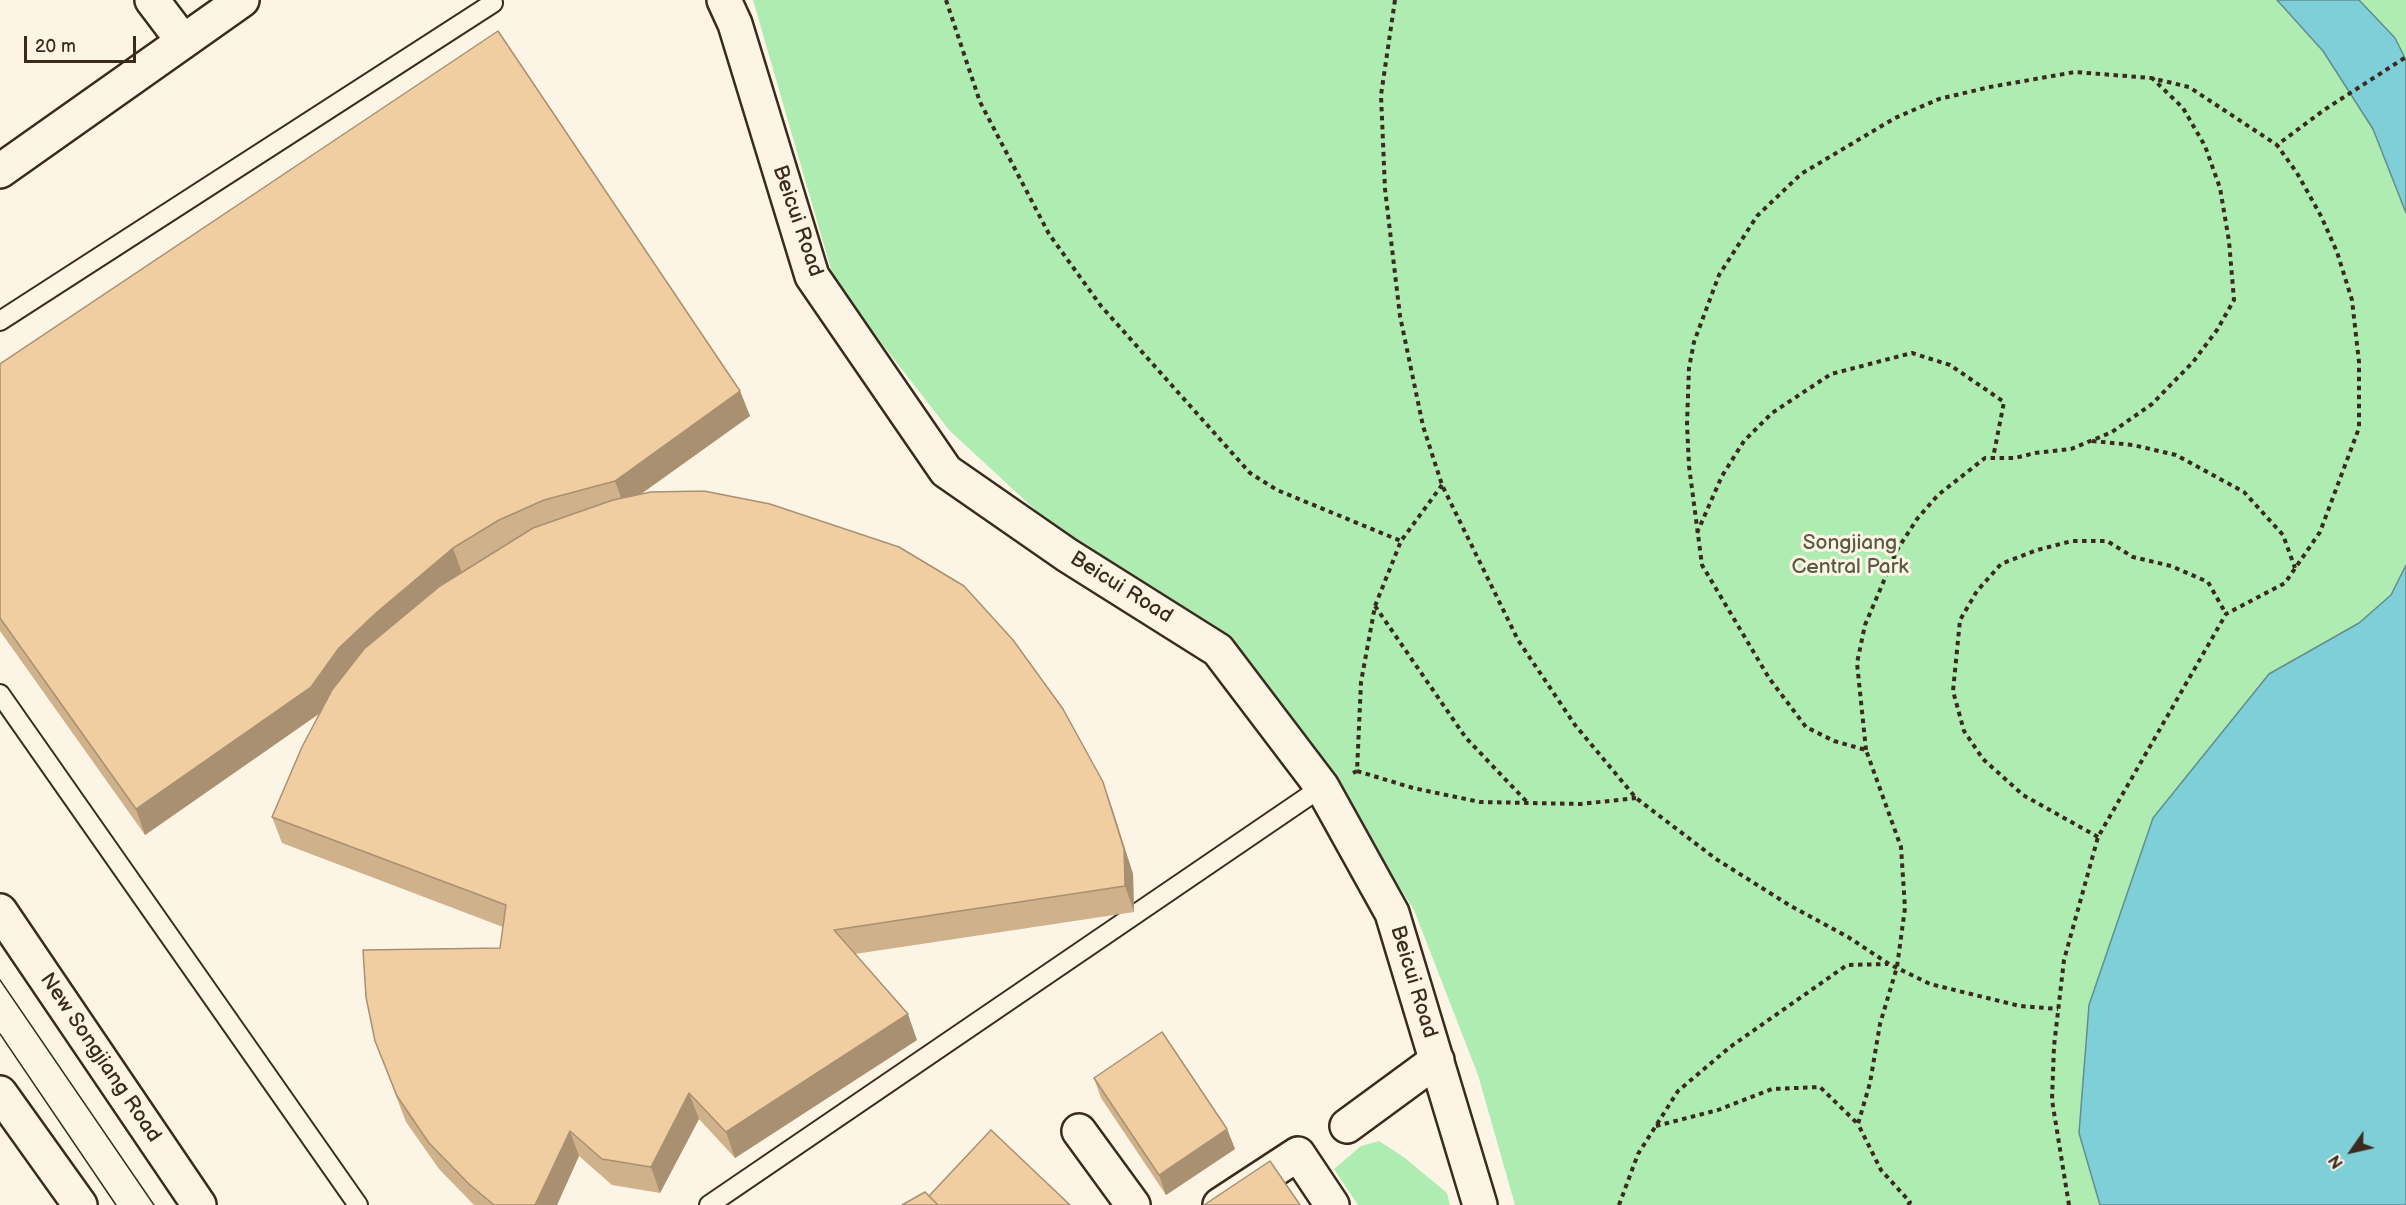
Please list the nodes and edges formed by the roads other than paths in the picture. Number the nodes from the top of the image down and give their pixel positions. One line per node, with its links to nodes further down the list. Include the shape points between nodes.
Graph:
1 (152, 0): 5 (street)
2 (242, 0): 5 (street)
3 (724, 0): 9 (street, Beicui Road, via 735,24 812,276 946,471 1067,555 1218,650)
4 (493, 3): 7 (lane)
5 (183, 41): 6 (street)
6 (0, 171)
7 (0, 321)
8 (0, 694): 17 (lane)
9 (1322, 787): 11 (street, Beicui Road, via 1392,913); 18 (lane)
10 (0, 911): 16 (street, New Songjiang Road)
11 (1437, 1060): 13 (street); 22 (street, Beicui Road)
12 (0, 1094): 15 (street)
13 (1347, 1126)
14 (1079, 1131): 19 (street)
15 (75, 1203)
16 (199, 1205)
17 (358, 1205)
18 (709, 1205)
19 (1133, 1205)
20 (1220, 1205): 21 (street, via 1298,1154)
21 (1332, 1205)
22 (1480, 1205)

